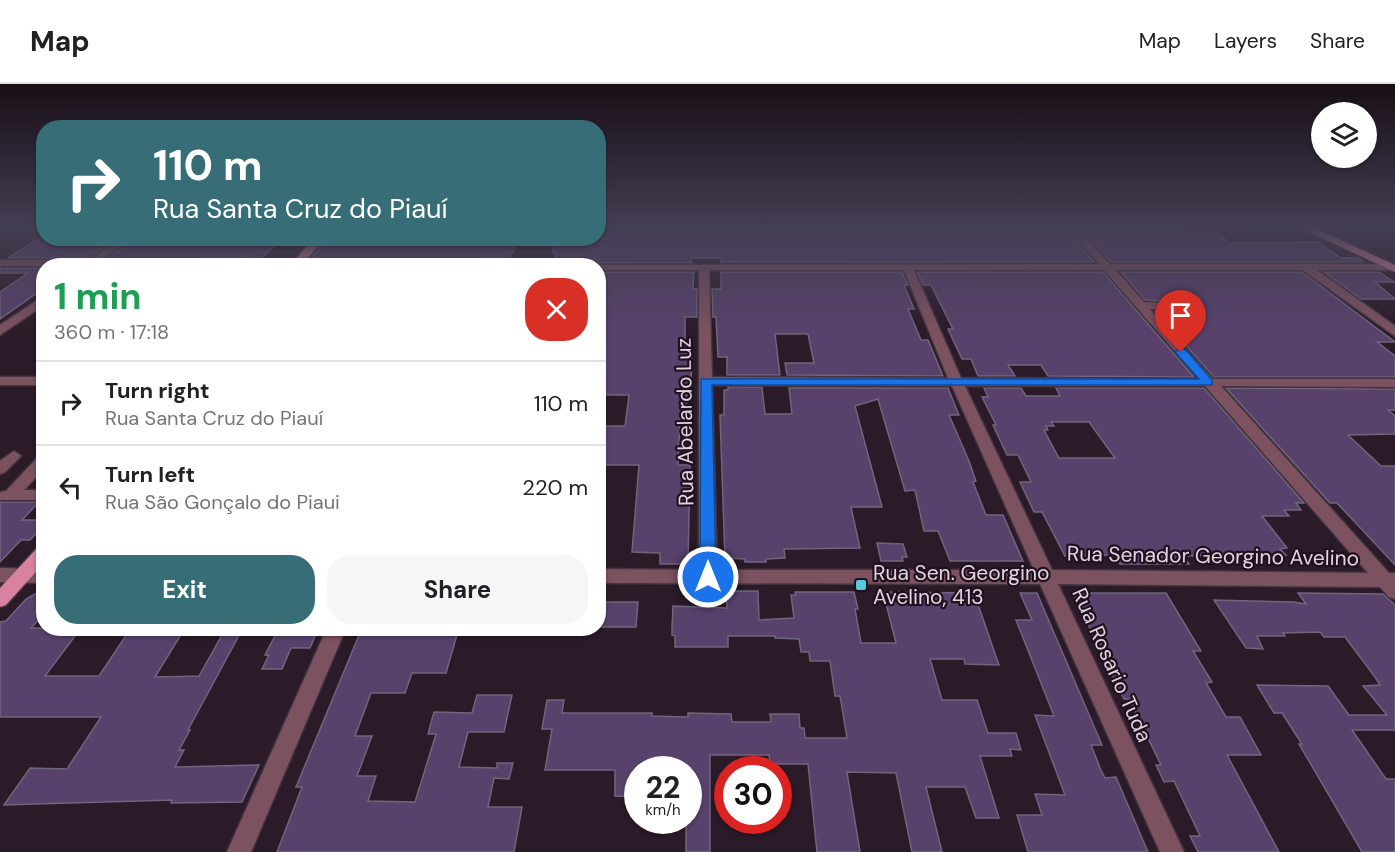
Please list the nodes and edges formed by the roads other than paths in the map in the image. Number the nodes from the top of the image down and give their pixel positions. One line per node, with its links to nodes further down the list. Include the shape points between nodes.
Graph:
1 (1102, 261): 8 (street)
2 (0, 263): 3 (street)
3 (36, 263)
4 (1390, 265): 9 (street)
5 (606, 267): 6 (street)
6 (704, 267): 7 (street); 17 (street, Rua Abelardo Luz)
7 (908, 268): 8 (street); 19 (street, Rua Rosario Tuda)
8 (1108, 268): 9 (street); 11 (street)
9 (1307, 268): 14 (street)
10 (36, 305): 13 (street)
11 (1141, 305): 12 (street); 18 (street)
12 (1186, 306)
13 (0, 332)
14 (1395, 332)
15 (0, 381): 16 (street)
16 (36, 381)
17 (706, 381): 19 (street); 32 (street, Rua Abelardo Luz)
18 (1208, 382): 19 (street); 20 (street); 33 (street)
19 (957, 383): 31 (street, Rua Rosario Tuda)
20 (1395, 383)
21 (14, 456): 23 (street)
22 (36, 467): 25 (street)
23 (0, 469)
24 (36, 495): 25 (street)
25 (5, 496)
26 (36, 560): 28 (main road)
27 (0, 575): 28 (street)
28 (21, 576): 29 (street); 34 (main road)
29 (36, 576)
30 (606, 576): 32 (street, Rua Senador Georgino Avelino)
31 (1047, 576): 32 (street, Rua Senador Georgino Avelino); 33 (street, Rua Senador Georgino Avelino); 37 (street, Rua Rosario Tuda)
32 (708, 577)
33 (1391, 584)
34 (0, 600)
35 (334, 636): 36 (street)
36 (239, 852)
37 (1172, 852)

